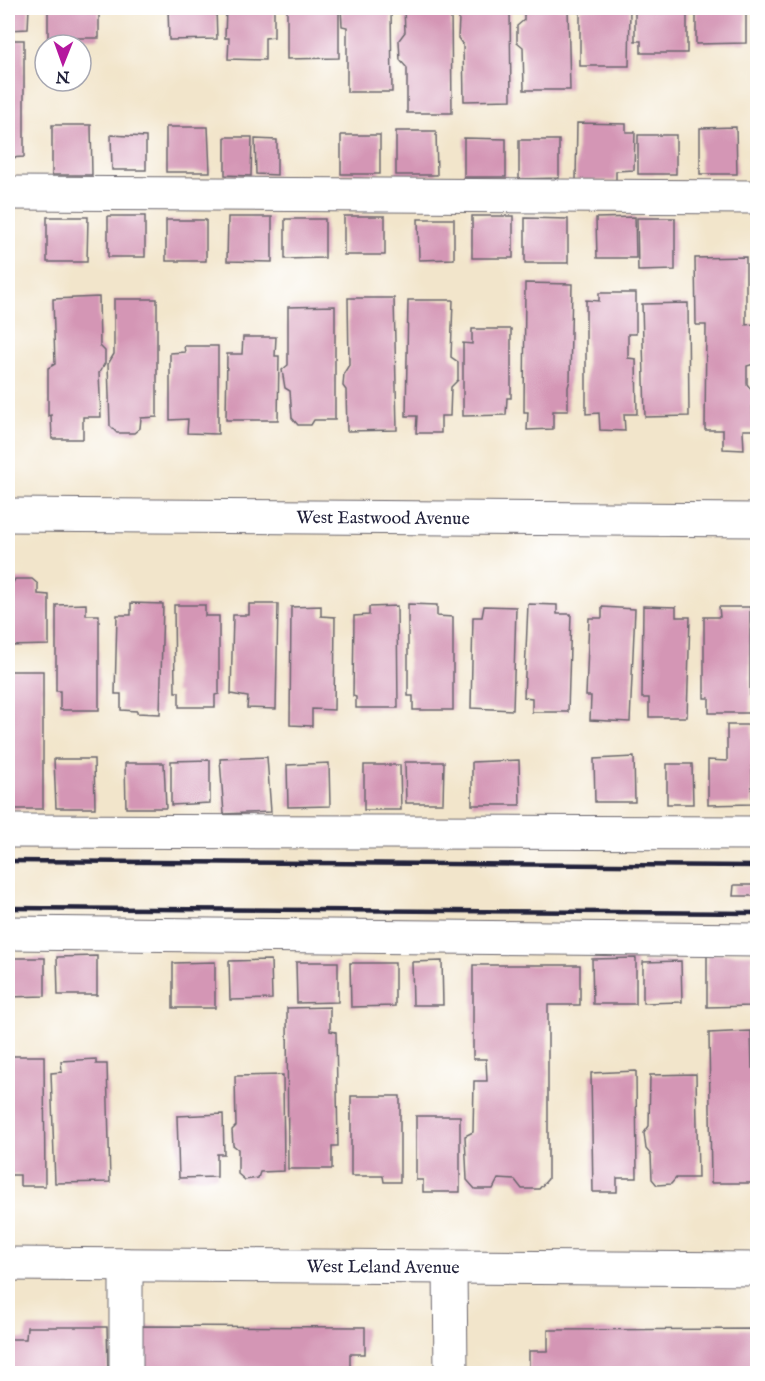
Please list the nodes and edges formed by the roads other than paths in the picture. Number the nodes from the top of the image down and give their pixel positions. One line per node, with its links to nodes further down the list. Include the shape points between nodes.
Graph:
1 (8, 193): 2 (street)
2 (758, 197)
3 (8, 515): 4 (street, West Eastwood Avenue)
4 (758, 520)
5 (8, 831): 6 (street)
6 (758, 833)
7 (8, 933): 8 (street)
8 (758, 940)
9 (8, 1264): 10 (street, West Leland Avenue)
10 (126, 1265): 11 (street, West Leland Avenue); 13 (street)
11 (450, 1267): 12 (street, West Leland Avenue); 14 (street)
12 (758, 1269)
13 (126, 1374)
14 (451, 1374)

